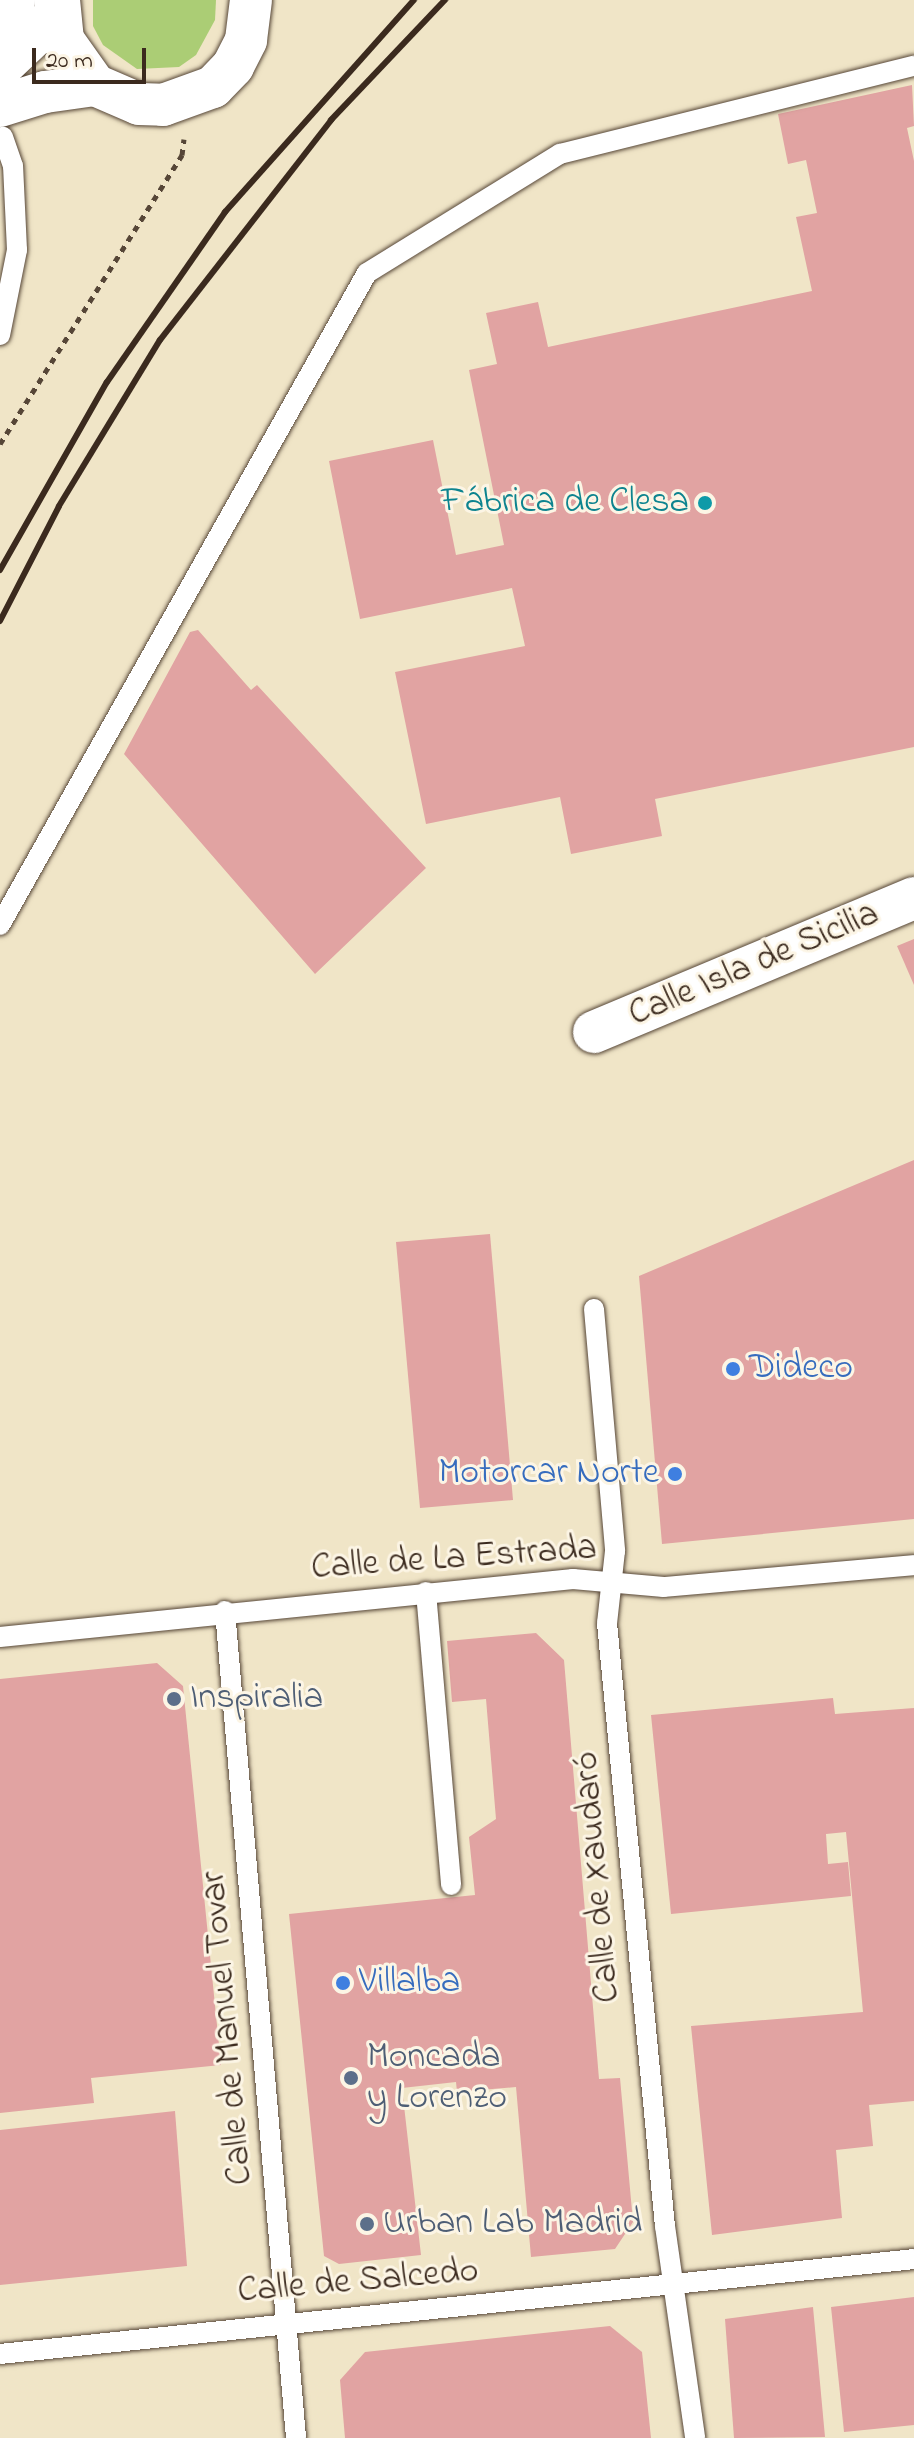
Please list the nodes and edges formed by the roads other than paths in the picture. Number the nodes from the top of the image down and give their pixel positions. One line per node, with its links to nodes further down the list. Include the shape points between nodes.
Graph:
1 (13, 0): 4 (highway, via 12,26)
2 (251, 0): 7 (street, via 246,40 233,66 213,87 163,105 139,104)
3 (58, 4): 6 (street); 7 (street, via 63,40)
4 (0, 42)
5 (914, 66): 11 (lane, via 560,154 367,273)
6 (0, 68)
7 (95, 85): 8 (street, via 45,92)
8 (2, 121): 9 (lane, via 13,166 17,250)
9 (0, 335)
10 (914, 898): 12 (street, Calle Isla de Sicilia)
11 (0, 925)
12 (594, 1032)
13 (594, 1309): 15 (lane, Calle de Xaudaró)
14 (914, 1565): 15 (lane, Calle de La Estrada, via 664,1587)
15 (613, 1582): 16 (lane, Calle de La Estrada, via 573,1579); 21 (lane, Calle de Xaudaró, via 607,1623)
16 (426, 1592): 17 (lane, Calle de La Estrada); 19 (lane)
17 (225, 1611): 18 (lane, Calle de La Estrada); 22 (lane, Calle de Manuel Tovar)
18 (0, 1637)
19 (451, 1885)
20 (914, 2259): 21 (lane, Calle de Salcedo)
21 (674, 2285): 22 (lane, Calle de Salcedo); 25 (lane, Calle de Xaudaró)
22 (284, 2322): 23 (lane, Calle de Salcedo); 24 (lane, Calle de Manuel Tovar)
23 (0, 2354)
24 (296, 2438)
25 (695, 2438)

